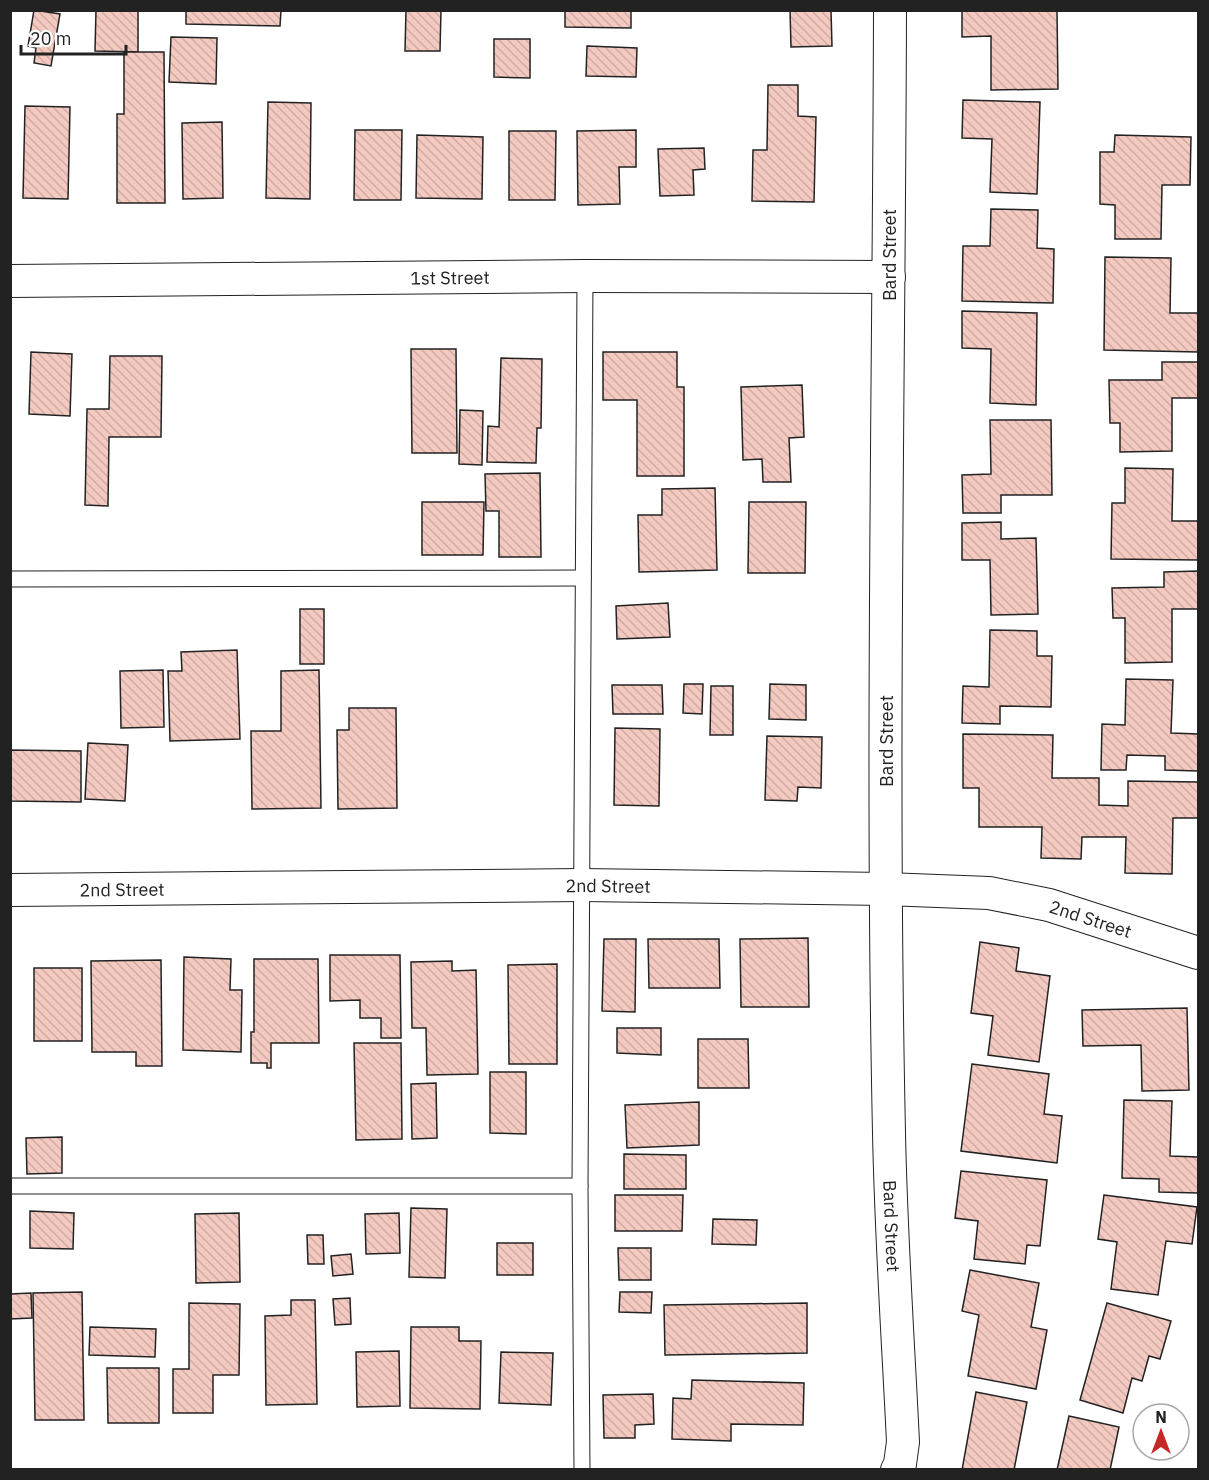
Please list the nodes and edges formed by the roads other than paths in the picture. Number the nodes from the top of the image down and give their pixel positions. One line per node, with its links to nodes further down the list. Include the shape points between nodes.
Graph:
1 (890, 10): 3 (street, Bard Street)
2 (585, 276): 3 (street, 1st Street); 4 (street, 1st Street); 5 (lane)
3 (889, 277): 8 (street, Bard Street)
4 (10, 281)
5 (583, 578): 6 (lane); 7 (lane)
6 (10, 579)
7 (582, 885): 8 (street, 2nd Street); 9 (street, 2nd Street); 12 (lane)
8 (886, 889): 10 (street, 2nd Street, via 1022,898); 14 (street, Bard Street, via 889,1135 903,1442)
9 (10, 890)
10 (1198, 953)
11 (10, 1186): 12 (lane)
12 (580, 1186): 13 (lane)
13 (582, 1470)
14 (897, 1470)

